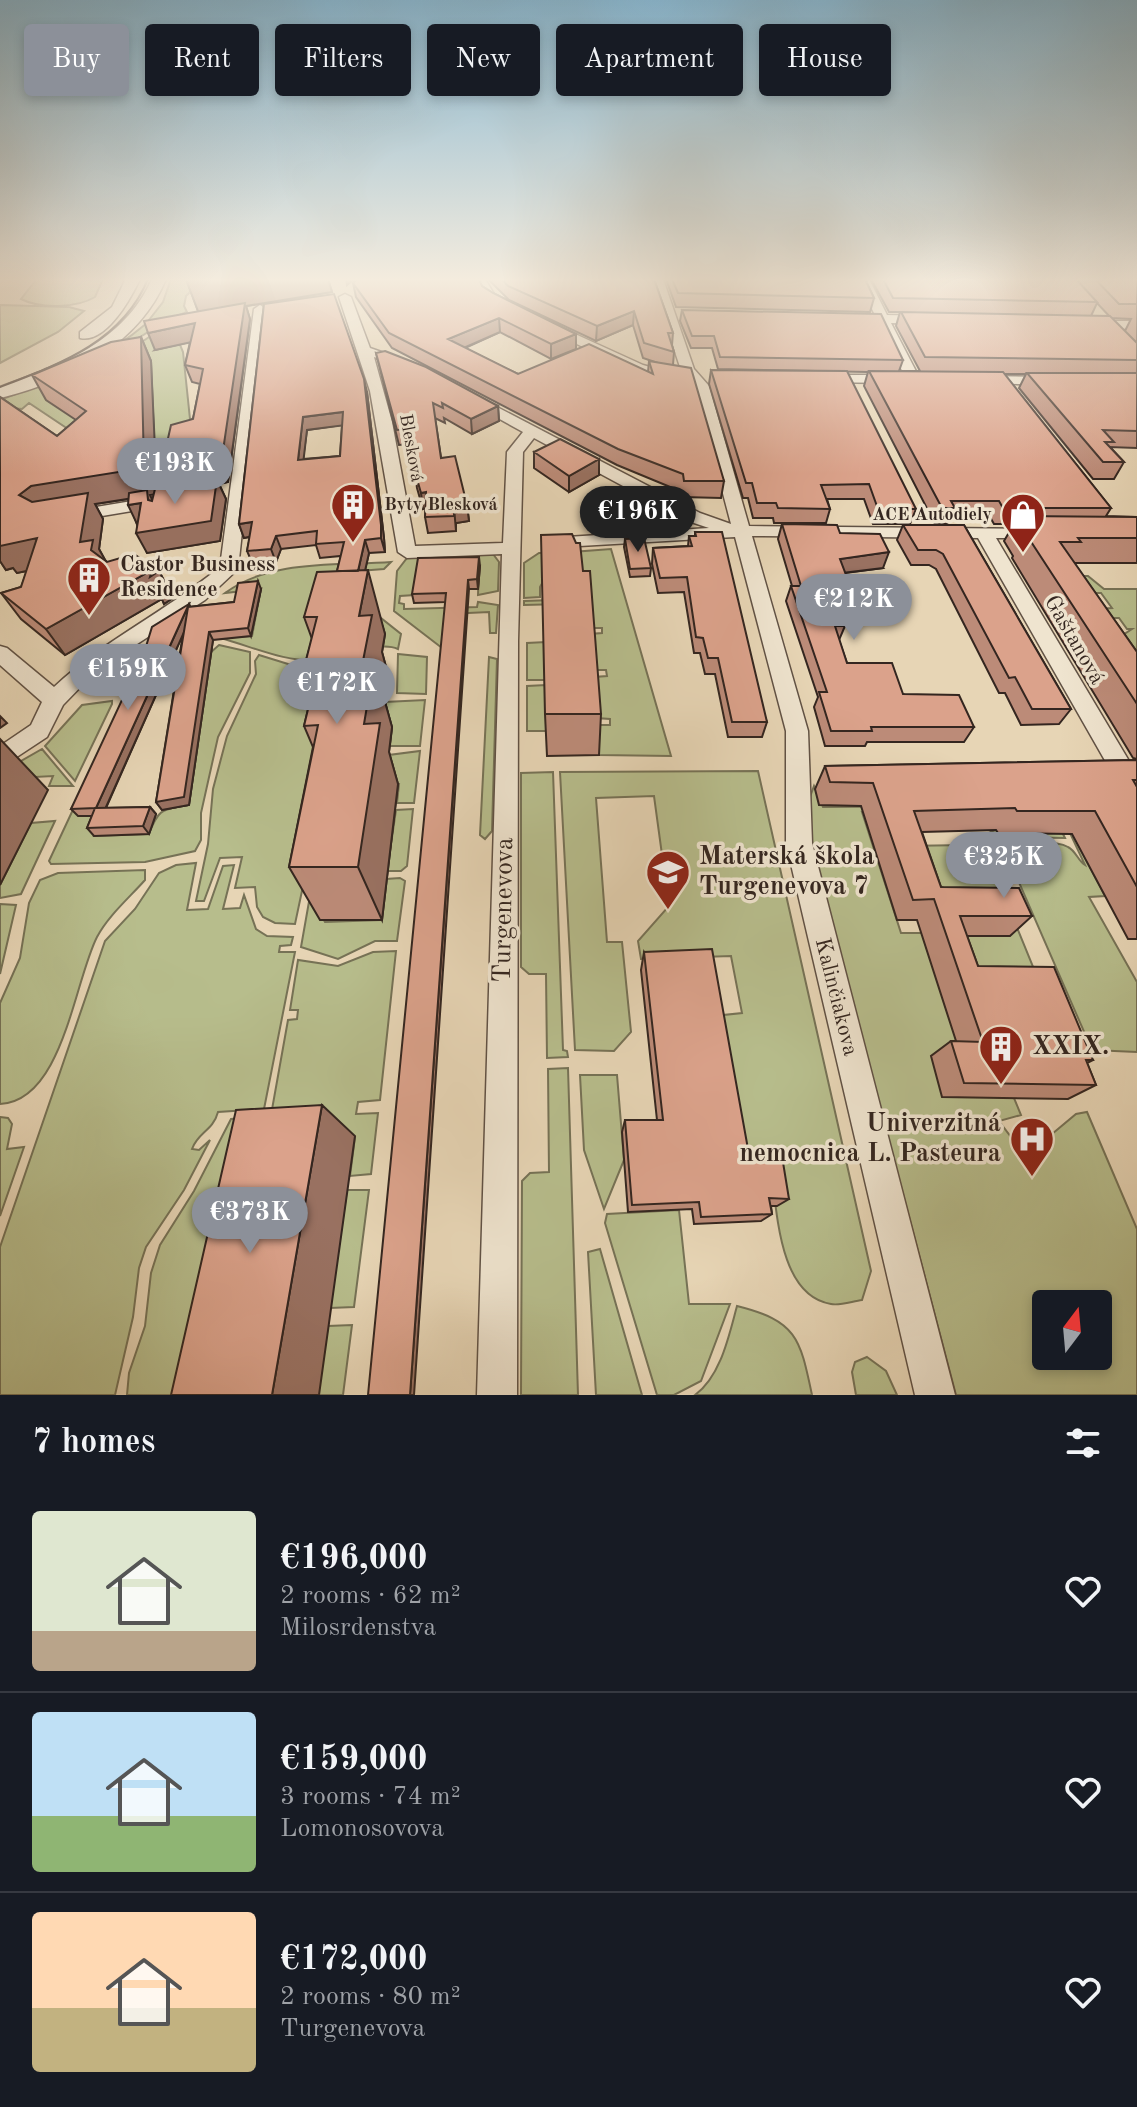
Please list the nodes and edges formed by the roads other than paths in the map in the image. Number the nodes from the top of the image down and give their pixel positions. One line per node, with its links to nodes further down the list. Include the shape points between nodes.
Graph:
1 (71, 344): 10 (street)
2 (103, 344): 17 (street)
3 (253, 344): 28 (street, via 233,489 231,564 224,575 109,650)
4 (364, 344): 8 (street, Blesková)
5 (587, 344): 11 (street, via 639,368)
6 (683, 344): 11 (street, Kalinčiakova, via 688,370)
7 (899, 344): 12 (street, via 921,380 853,386)
8 (368, 351): 9 (street); 26 (street, Blesková, via 388,424 407,552)
9 (422, 370)
10 (0, 378)
11 (703, 378): 22 (street, Kalinčiakova)
12 (804, 379)
13 (972, 380): 14 (street)
14 (1002, 380): 15 (street); 18 (street)
15 (1062, 381)
16 (459, 390): 19 (street)
17 (0, 393)
18 (1016, 398)
19 (532, 432): 22 (street, via 694,517); 26 (street, Turgenevova, via 515,452)
20 (181, 498): 21 (street)
21 (48, 520)
22 (743, 531): 23 (street, via 923,525); 25 (street); 33 (street, Kalinčiakova, via 807,776 796,806 799,843)
23 (984, 533): 24 (street); 31 (street, Gaštanová)
24 (1047, 533)
25 (548, 545)
26 (512, 548): 32 (street, Turgenevova)
27 (0, 653): 28 (street)
28 (54, 700): 29 (street, via 39,731)
29 (0, 758)
30 (1092, 771): 31 (street)
31 (1130, 771)
32 (497, 1395)
33 (935, 1395)

